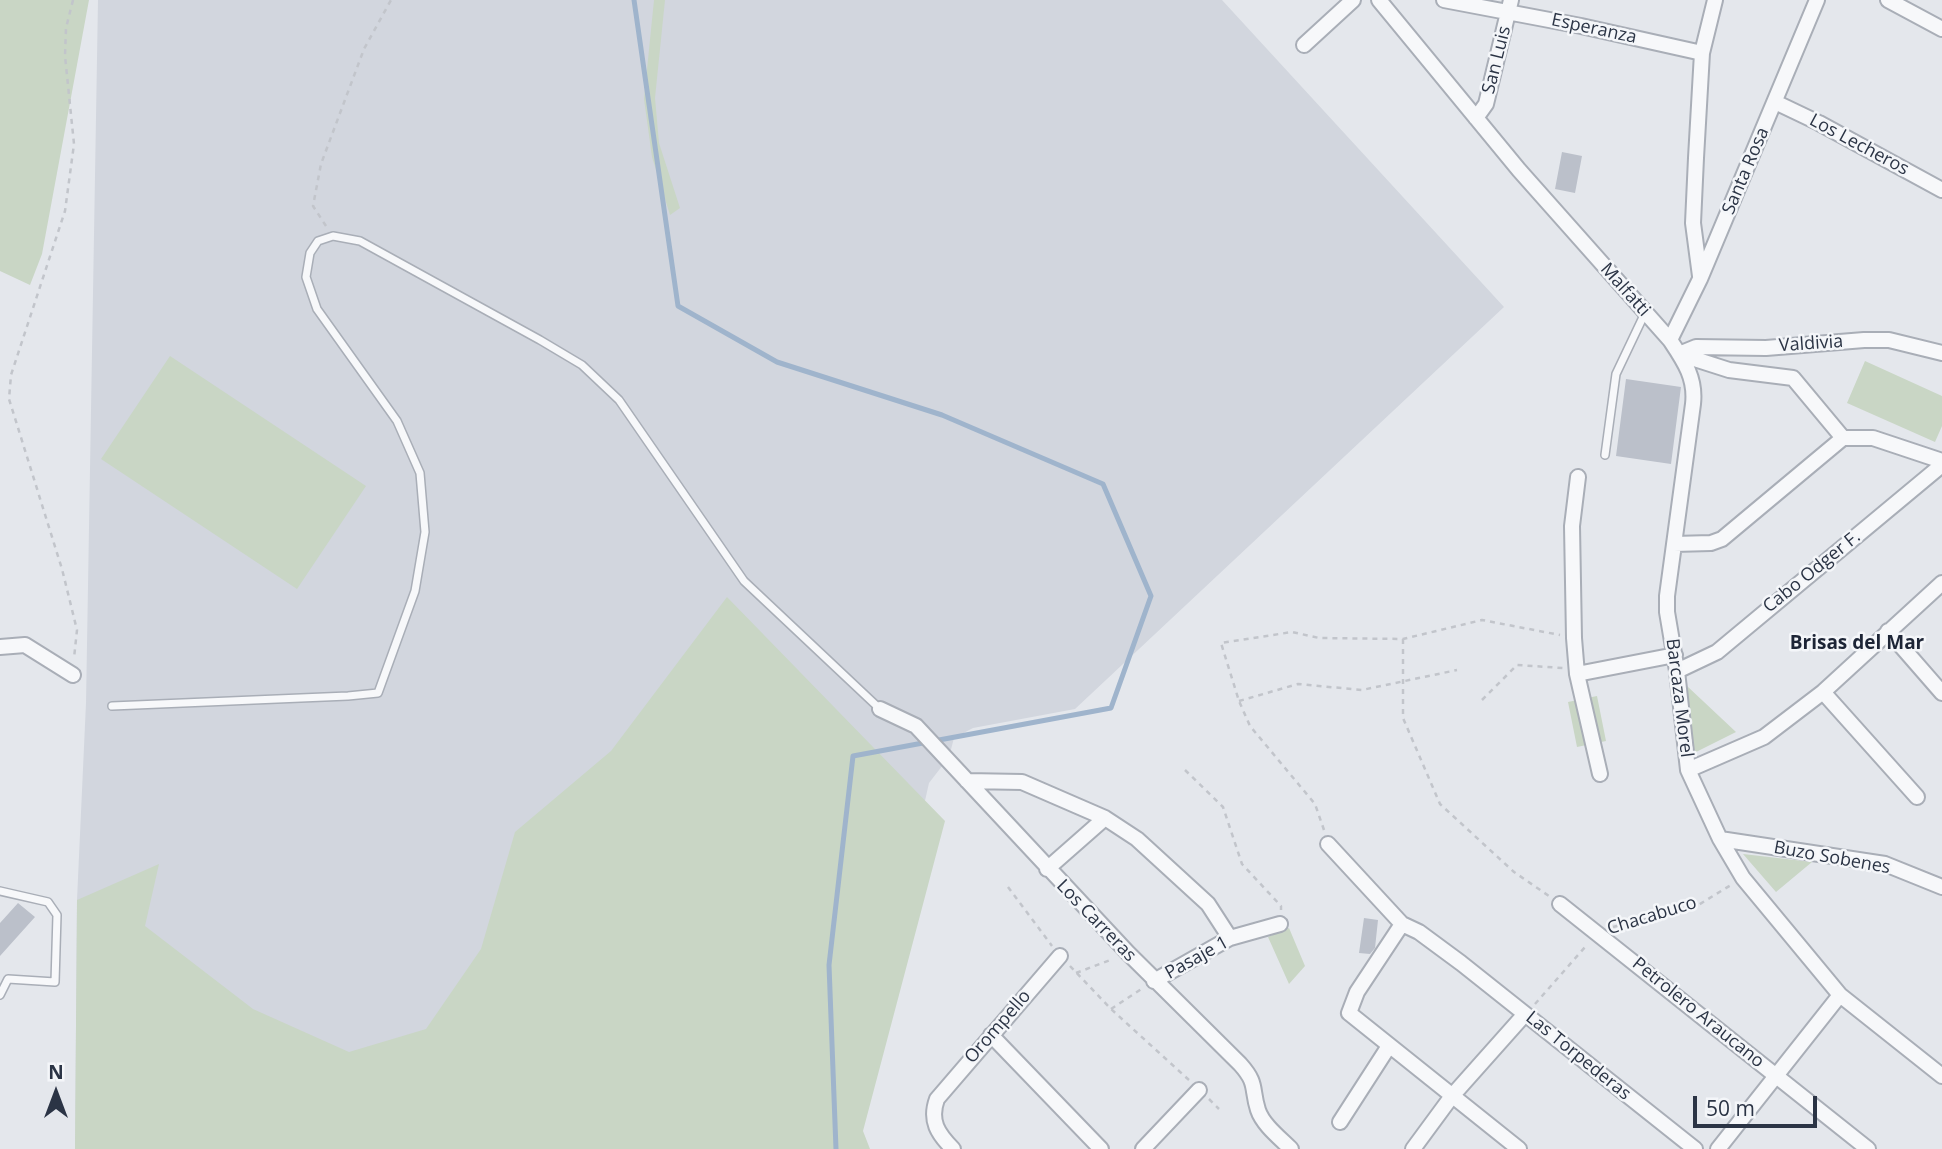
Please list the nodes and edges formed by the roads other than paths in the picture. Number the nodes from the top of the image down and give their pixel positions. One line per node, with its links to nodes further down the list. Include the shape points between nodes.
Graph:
1 (1353, 0): 9 (street)
2 (1378, 0): 12 (street, Malfatti)
3 (1444, 0): 7 (street, Esperanza)
4 (1715, 0): 10 (street)
5 (1817, 0): 11 (street, Santa Rosa)
6 (1888, 0): 8 (street)
7 (1510, 6): 10 (street, Esperanza); 12 (street, San Luis, via 1486,104)
8 (1942, 29)
9 (1304, 45)
10 (1702, 53): 14 (street, via 1693,223)
11 (1775, 102): 13 (street, Los Lecheros); 14 (street, Santa Rosa)
12 (1476, 118): 15 (street, Malfatti)
13 (1942, 190)
14 (1700, 279): 16 (street, Santa Rosa)
15 (1645, 313): 16 (street, Malfatti); 20 (lane, via 1616,374)
16 (1670, 340): 18 (street, Malfatti)
17 (1942, 353): 18 (street, Valdivia, via 1889,340 1864,340 1766,348 1696,346)
18 (1679, 354): 19 (street, via 1729,370 1793,378); 23 (street, Barcaza Morel, via 1695,390)
19 (1843, 438): 21 (street, via 1872,438); 23 (street, via 1723,538 1711,543)
20 (1605, 455)
21 (1942, 463): 29 (street, Cabo Odger F., via 1717,652)
22 (1578, 477): 28 (street, via 1572,526)
23 (1674, 544): 27 (street, Barcaza Morel, via 1667,612)
24 (1942, 583): 25 (street)
25 (1888, 631): 31 (street); 32 (street)
26 (0, 647): 30 (street, via 25,645)
27 (1675, 655): 28 (street); 29 (street, Barcaza Morel)
28 (1577, 671): 36 (street)
29 (1677, 671): 35 (street, Barcaza Morel)
30 (73, 675)
31 (1823, 692): 35 (street, via 1765,737); 38 (street)
32 (1942, 693)
33 (112, 706): 34 (lane, via 378,693 415,591 425,532 420,473 397,421 317,309 306,277 310,253 318,241 333,236 360,241 582,365 619,400 744,581)
34 (880, 709): 37 (street, Los Carreras, via 916,726)
35 (1688, 770): 40 (street, Barcaza Morel)
36 (1600, 774)
37 (967, 781): 39 (street, via 1022,782); 42 (street, Los Carreras)
38 (1917, 797)
39 (1105, 818): 42 (street); 48 (street, via 1137,839 1208,904)
40 (1720, 839): 43 (street, Buzo Sobenes, via 1885,864); 52 (street, Barcaza Morel, via 1743,878)
41 (1328, 844): 47 (street, Las Torpederas)
42 (1047, 869): 50 (street, Los Carreras)
43 (1942, 887)
44 (0, 891): 51 (lane, via 48,902 57,915 55,982 8,979)
45 (1560, 904): 56 (street, Petrolero Araucano)
46 (1280, 924): 48 (street, Pasaje 1)
47 (1402, 924): 53 (street, Las Torpederas, via 1419,932); 55 (street, via 1357,992 1349,1013)
48 (1230, 938): 50 (street, Pasaje 1)
49 (1060, 956): 54 (street, Orompello)
50 (1154, 981): 64 (street, Los Carreras, via 1251,1076 1263,1120)
51 (0, 995)
52 (1840, 995): 56 (street); 57 (street, Barcaza Morel)
53 (1525, 1014): 59 (street); 67 (street, Las Torpederas)
54 (991, 1035): 61 (street, Orompello, via 937,1099 934,1121 938,1134); 62 (street)
55 (1390, 1045): 59 (street); 60 (street)
56 (1776, 1076): 68 (street); 69 (street, Petrolero Araucano)
57 (1942, 1076)
58 (1199, 1090): 63 (street)
59 (1452, 1096): 65 (street); 66 (street)
60 (1340, 1122)
61 (953, 1149)
62 (1101, 1149)
63 (1143, 1149)
64 (1291, 1149)
65 (1413, 1149)
66 (1519, 1149)
67 (1695, 1149)
68 (1718, 1149)
69 (1868, 1149)

